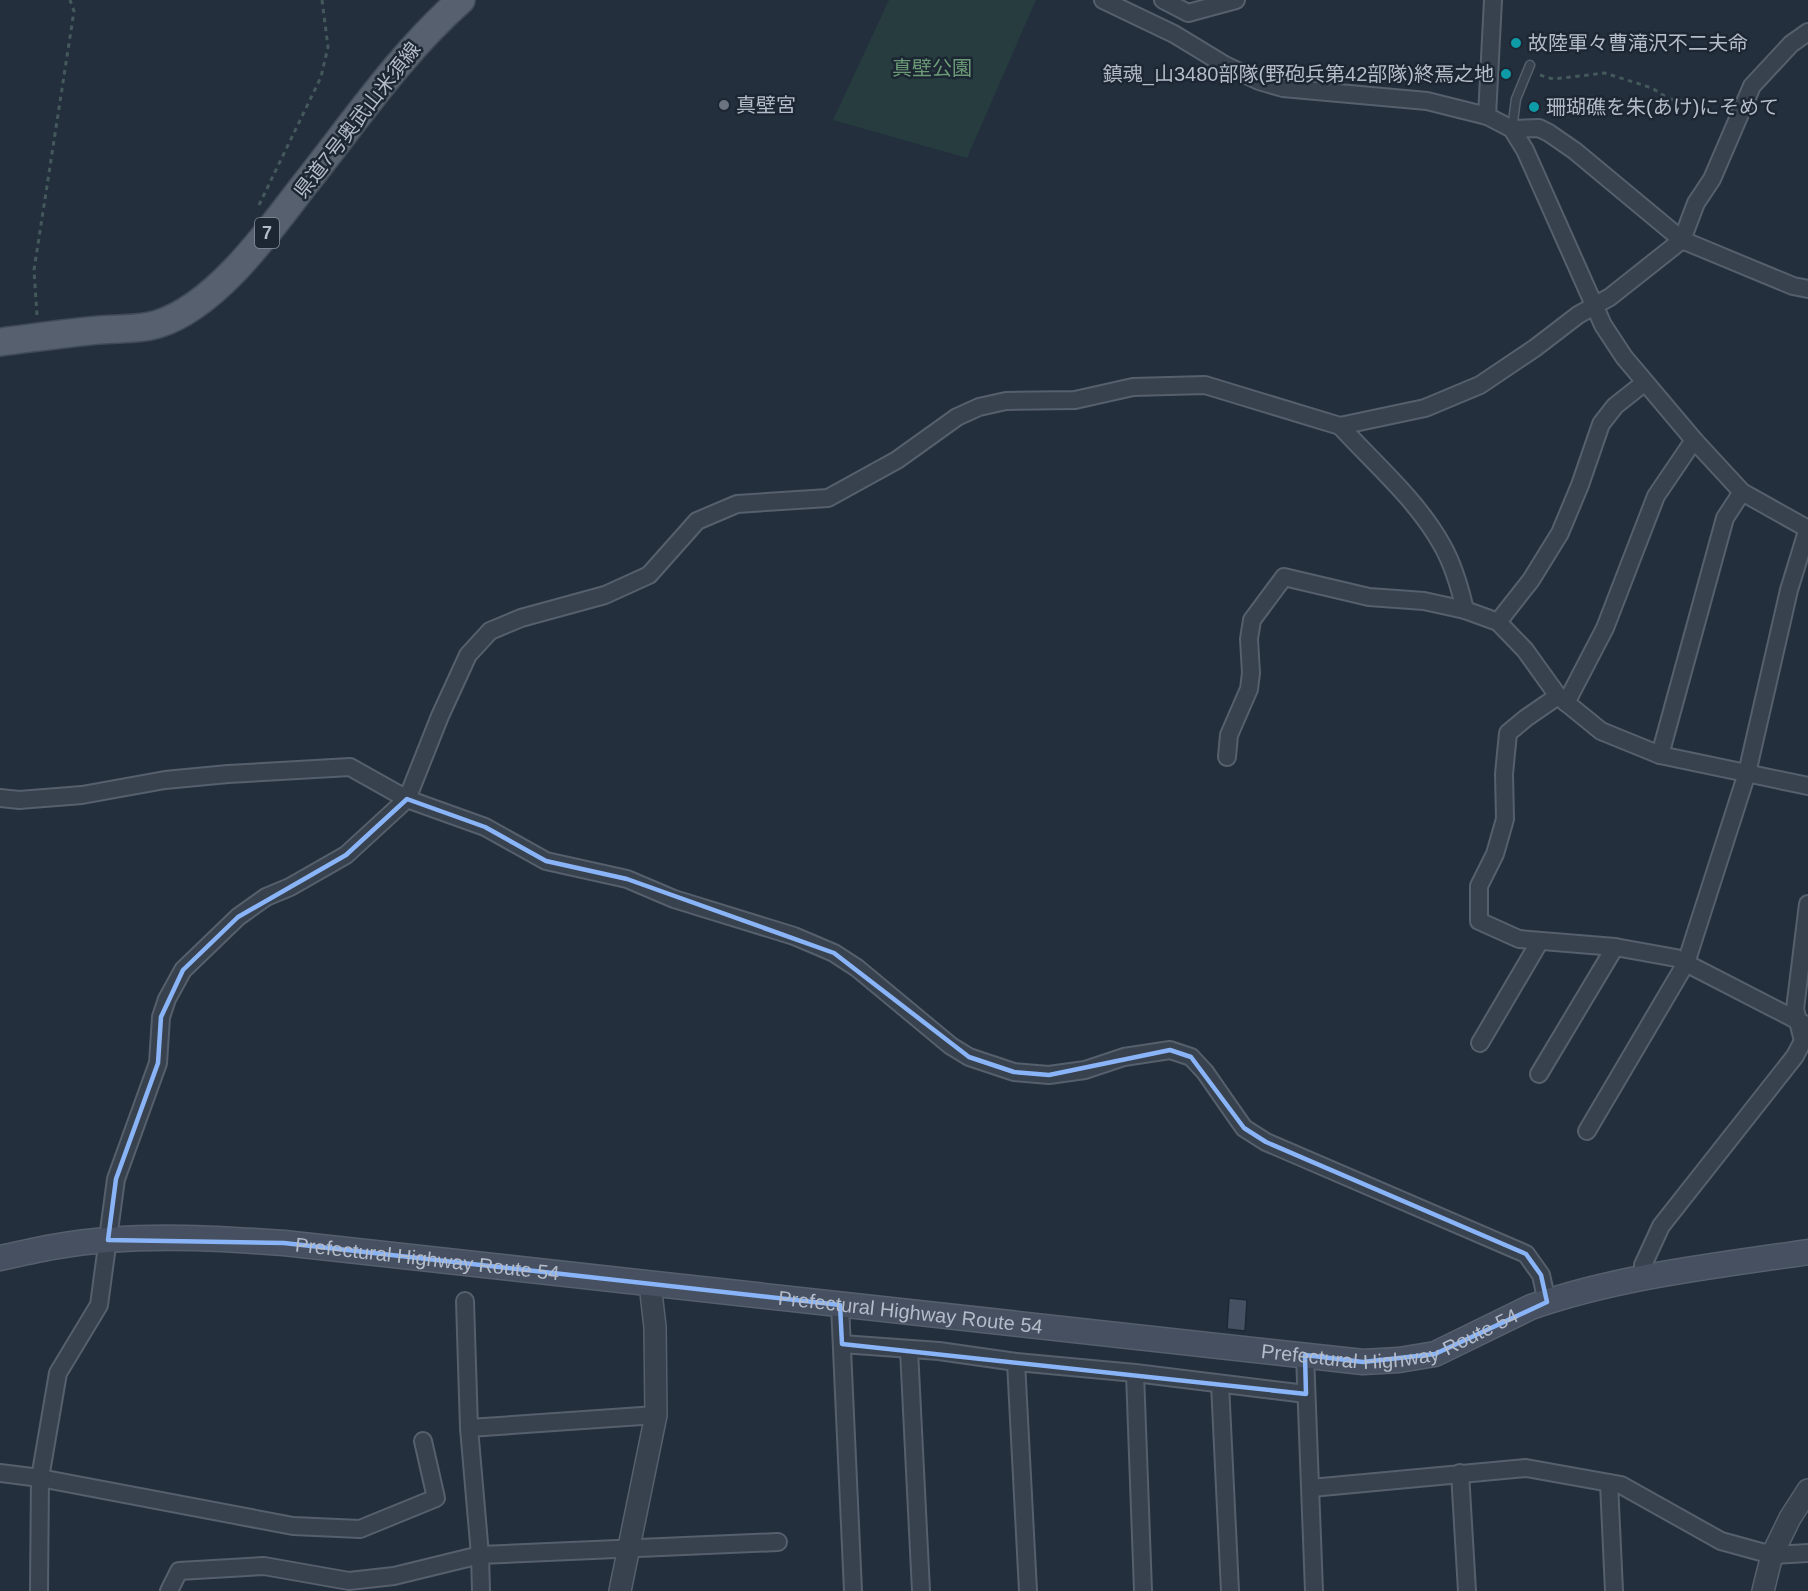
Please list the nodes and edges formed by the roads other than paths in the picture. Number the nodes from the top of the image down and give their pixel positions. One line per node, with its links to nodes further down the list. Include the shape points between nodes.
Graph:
1 (461, 0): 15 (main road, 県道7号奥武山米須線 / 7, via 411,49 260,242 220,284 185,313 150,326)
2 (1103, 0): 8 (street)
3 (1163, 0): 6 (street)
4 (1236, 0): 6 (street)
5 (1493, 0): 10 (street)
6 (1188, 13): 8 (street)
7 (1808, 33): 12 (street, via 1752,86 1712,179 1696,203)
8 (1174, 34): 10 (street, via 1225,65 1283,88 1428,101)
9 (1528, 68): 11 (lane, via 1516,99)
10 (1487, 116): 11 (street)
11 (1512, 129): 12 (street, via 1539,128 1549,132); 14 (street)
12 (1683, 240): 13 (street); 14 (street)
13 (1808, 289)
14 (1595, 306): 16 (street, via 1603,325); 17 (street, via 1480,385 1425,408)
15 (0, 342)
16 (1644, 383): 18 (street); 22 (street, via 1615,406 1601,424 1560,533 1531,580)
17 (1340, 426): 21 (street, via 1420,512 1443,546 1460,585); 29 (street, via 1205,385 1134,387 1075,400 1006,401 979,407 957,417 897,460 828,498 737,504 697,521 649,575 605,595 520,618 490,631 468,655)
18 (1694, 440): 19 (street); 23 (street, via 1656,496 1605,628)
19 (1742, 492): 20 (street); 24 (street, via 1725,518)
20 (1808, 528): 26 (street, via 1789,590)
21 (1465, 610): 22 (street); 25 (street, via 1424,601 1369,597 1284,577 1252,620 1249,689 1229,735)
22 (1498, 622): 23 (street)
23 (1562, 699): 24 (street, via 1601,731); 31 (street, via 1526,718 1508,734 1504,774 1506,819 1479,886 1479,921 1519,939)
24 (1660, 754): 26 (street)
25 (1227, 757)
26 (1747, 773): 27 (street); 33 (street)
27 (1808, 786)
28 (0, 798): 29 (street, via 82,795 165,780 350,767)
29 (407, 799): 38 (street, via 346,855 266,897 238,917 183,970 161,1017 158,1063 117,1179); 44 (street, via 485,827 546,861 627,879 674,899 794,936 834,953 951,1046 969,1057 1014,1072 1049,1075 1085,1070 1124,1057 1170,1050 1191,1057 1206,1072 1244,1128 1266,1142 1526,1254 1541,1275)
30 (1808, 904): 34 (street, via 1795,1009)
31 (1540, 941): 32 (street); 35 (street)
32 (1615, 947): 33 (street); 36 (street)
33 (1686, 963): 34 (street); 37 (street)
34 (1803, 1024): 41 (street, via 1803,1041 1795,1056 1661,1226 1643,1265)
35 (1480, 1043)
36 (1539, 1074)
37 (1587, 1131)
38 (108, 1240): 40 (main road, Prefectural Highway Route 54); 42 (main road, Prefectural Highway Route 54, via 209,1238 284,1243); 58 (street, via 99,1305 58,1373)
39 (1808, 1252): 41 (main road, Prefectural Highway Route 54)
40 (0, 1258)
41 (1644, 1278): 44 (main road, Prefectural Highway Route 54)
42 (650, 1284): 45 (main road, Prefectural Highway Route 54); 53 (street, via 656,1327)
43 (465, 1301): 54 (street)
44 (1547, 1302): 48 (main road, Prefectural Highway Route 54, via 1436,1354 1363,1362)
45 (840, 1305): 46 (street); 48 (main road, Prefectural Highway Route 54)
46 (842, 1344): 47 (street); 72 (street)
47 (909, 1350): 49 (street); 73 (street)
48 (1305, 1355): 52 (street)
49 (1016, 1362): 50 (street); 74 (street)
50 (1135, 1373): 51 (street); 75 (street)
51 (1220, 1384): 52 (street); 76 (street)
52 (1306, 1394): 60 (street)
53 (656, 1415): 54 (street); 63 (street)
54 (469, 1428): 65 (street)
55 (423, 1442): 58 (street, via 436,1498 360,1529 293,1526)
56 (0, 1473): 58 (street)
57 (1460, 1473): 59 (street, via 1526,1468); 60 (street); 78 (street)
58 (40, 1478): 68 (street)
59 (1609, 1483): 66 (street, via 1621,1485 1721,1541); 79 (street)
60 (1311, 1488): 77 (street)
61 (1808, 1490): 66 (street)
62 (778, 1542): 63 (street)
63 (629, 1547): 65 (street); 71 (street)
64 (1808, 1553): 66 (street)
65 (480, 1555): 67 (street); 70 (street)
66 (1772, 1555): 80 (street)
67 (350, 1586): 69 (street, via 264,1566 179,1571)
68 (39, 1591)
69 (169, 1591)
70 (481, 1591)
71 (620, 1591)
72 (853, 1591)
73 (921, 1591)
74 (1028, 1591)
75 (1143, 1591)
76 (1230, 1591)
77 (1314, 1591)
78 (1467, 1591)
79 (1614, 1591)
80 (1763, 1591)

